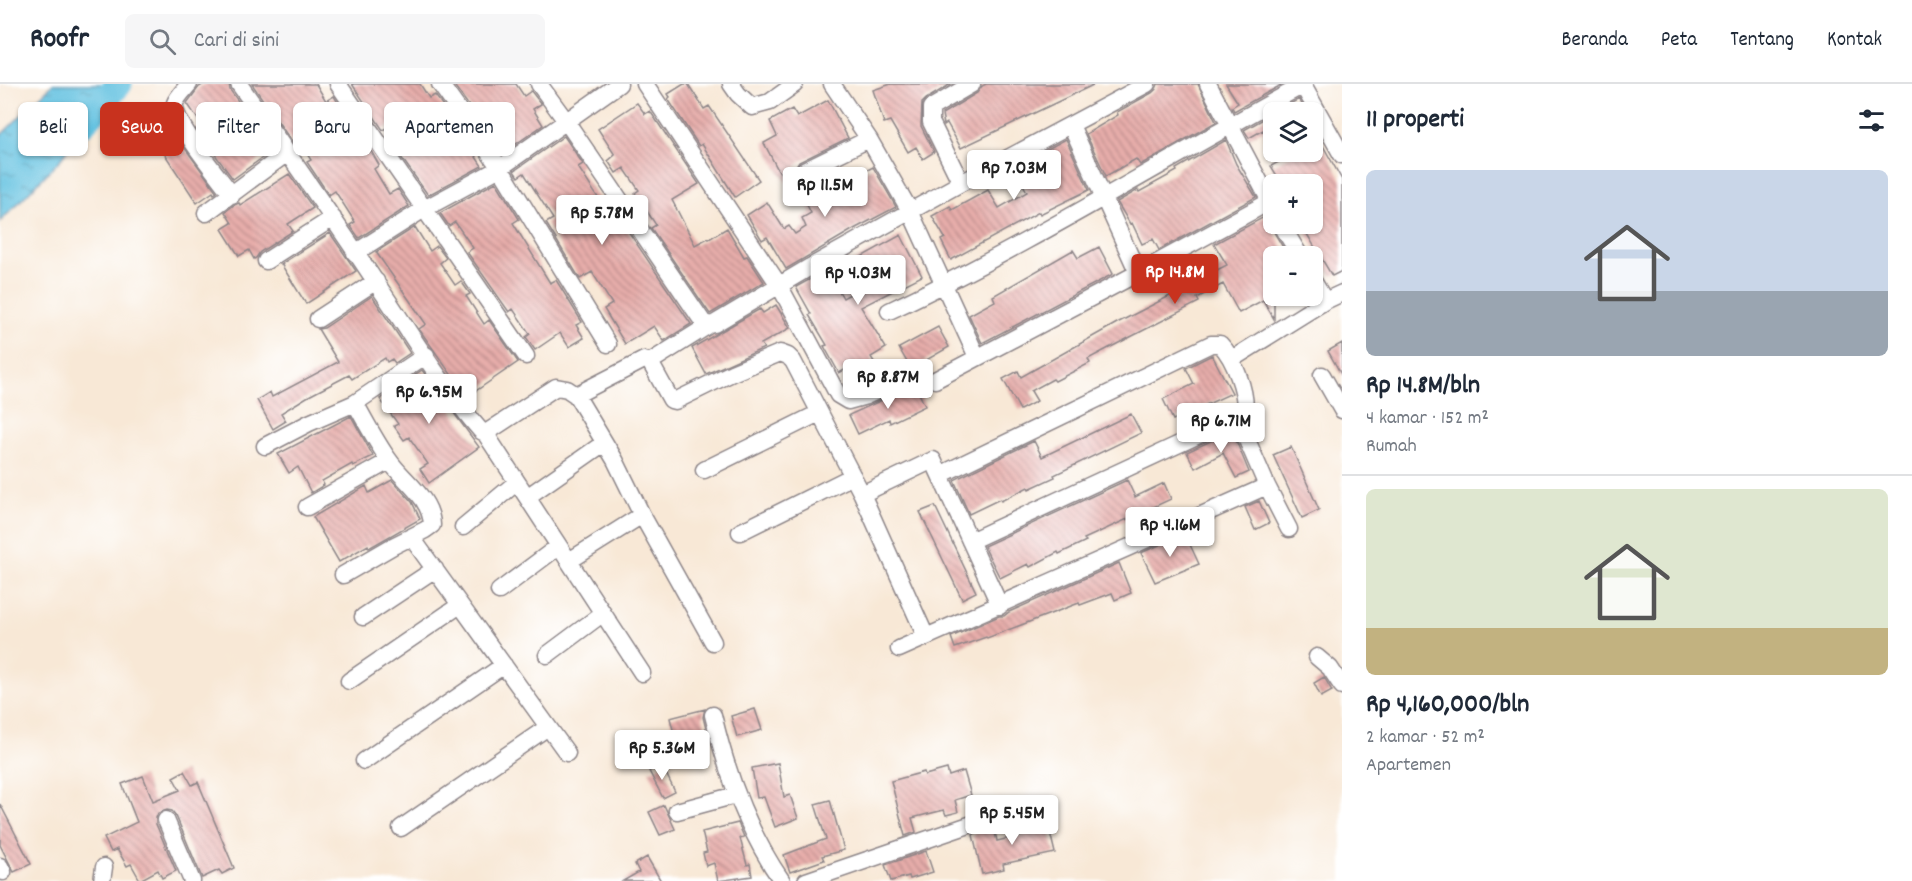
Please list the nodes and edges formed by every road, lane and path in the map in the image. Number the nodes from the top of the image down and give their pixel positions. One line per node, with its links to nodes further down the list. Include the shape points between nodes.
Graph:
1 (189, 84): 24 (street, via 175,105 180,123)
2 (239, 84): 18 (street)
3 (338, 84): 26 (street)
4 (440, 84): 20 (street)
5 (539, 84): 14 (street)
6 (619, 84): 14 (street)
7 (645, 84): 35 (street)
8 (731, 84): 9 (street, via 752,107 770,102)
9 (795, 84)
10 (832, 84): 17 (street)
11 (972, 84): 22 (street, via 931,108 931,122)
12 (1147, 84): 16 (street)
13 (1208, 84): 15 (street)
14 (566, 121): 20 (street); 42 (street, via 703,322)
15 (1231, 124): 19 (street, via 1296,89 1305,89); 23 (street); 25 (street)
16 (1071, 125): 22 (street); 25 (street)
17 (868, 139): 21 (street); 28 (street)
18 (287, 153): 24 (street); 30 (street)
19 (1342, 155)
20 (500, 168): 26 (street); 43 (street)
21 (804, 171)
22 (961, 183): 28 (street)
23 (1263, 190)
24 (232, 195): 29 (street)
25 (1104, 198): 33 (street); 36 (street)
26 (424, 209): 31 (street); 45 (street)
27 (1263, 210): 33 (street)
28 (910, 211): 35 (street); 36 (street)
29 (206, 213)
30 (333, 218): 31 (street); 32 (street)
31 (355, 253): 34 (street)
32 (266, 261)
33 (1138, 273): 46 (street)
34 (376, 281): 41 (street); 44 (street)
35 (779, 285): 42 (street); 51 (street, via 838,395 848,401)
36 (945, 285): 40 (street); 46 (street)
37 (1342, 293): 39 (street)
38 (1323, 298): 39 (street)
39 (1325, 301): 47 (street)
40 (890, 311)
41 (318, 319)
42 (709, 325): 48 (street)
43 (608, 344)
44 (426, 355): 53 (street); 57 (street, via 471,420)
45 (526, 356)
46 (977, 357): 50 (street)
47 (1232, 359): 56 (street, via 1246,405); 62 (street, via 1220,344 1211,344)
48 (650, 362): 52 (street, via 644,360); 55 (street, via 675,401 780,353 793,361)
49 (1322, 375): 54 (street)
50 (935, 380)
51 (884, 388)
52 (576, 395): 57 (street, via 556,387); 58 (street)
53 (355, 403): 59 (street); 60 (street)
54 (1342, 410)
55 (819, 412): 61 (street); 63 (street)
56 (1238, 419): 65 (street); 74 (street)
57 (485, 433): 64 (street)
58 (604, 442): 67 (street); 69 (street)
59 (265, 446)
60 (389, 461): 68 (street); 73 (street, via 432,515 432,525)
61 (704, 470)
62 (940, 475): 66 (street, via 933,460); 74 (street)
63 (853, 476): 66 (street); 72 (street)
64 (517, 482): 67 (street); 70 (street)
65 (1267, 486): 71 (street); 81 (street)
66 (862, 494): 84 (street)
67 (527, 497): 75 (street)
68 (307, 507)
69 (642, 515): 76 (street); 85 (street)
70 (463, 527)
71 (1288, 529)
72 (740, 532)
73 (412, 538): 77 (street); 78 (street)
74 (970, 541): 81 (street)
75 (559, 546): 76 (street); 79 (street)
76 (569, 561): 82 (street)
77 (435, 569): 80 (street); 83 (street)
78 (343, 574)
79 (499, 591)
80 (460, 605): 89 (street); 91 (street)
81 (999, 606): 84 (street)
82 (602, 614): 87 (street); 90 (street)
83 (363, 617)
84 (926, 638): 86 (street)
85 (713, 642)
86 (899, 649)
87 (547, 655)
88 (1317, 657): 92 (street)
89 (504, 665): 94 (street); 96 (street)
90 (642, 673)
91 (349, 681)
92 (1342, 686)
93 (713, 715): 97 (street)
94 (548, 727): 95 (street); 101 (street)
95 (567, 753)
96 (364, 761)
97 (736, 795): 98 (street); 103 (street)
98 (677, 811)
99 (166, 820): 102 (street)
100 (972, 824): 104 (street)
101 (401, 828)
102 (192, 881)
103 (782, 881)
104 (806, 881)

